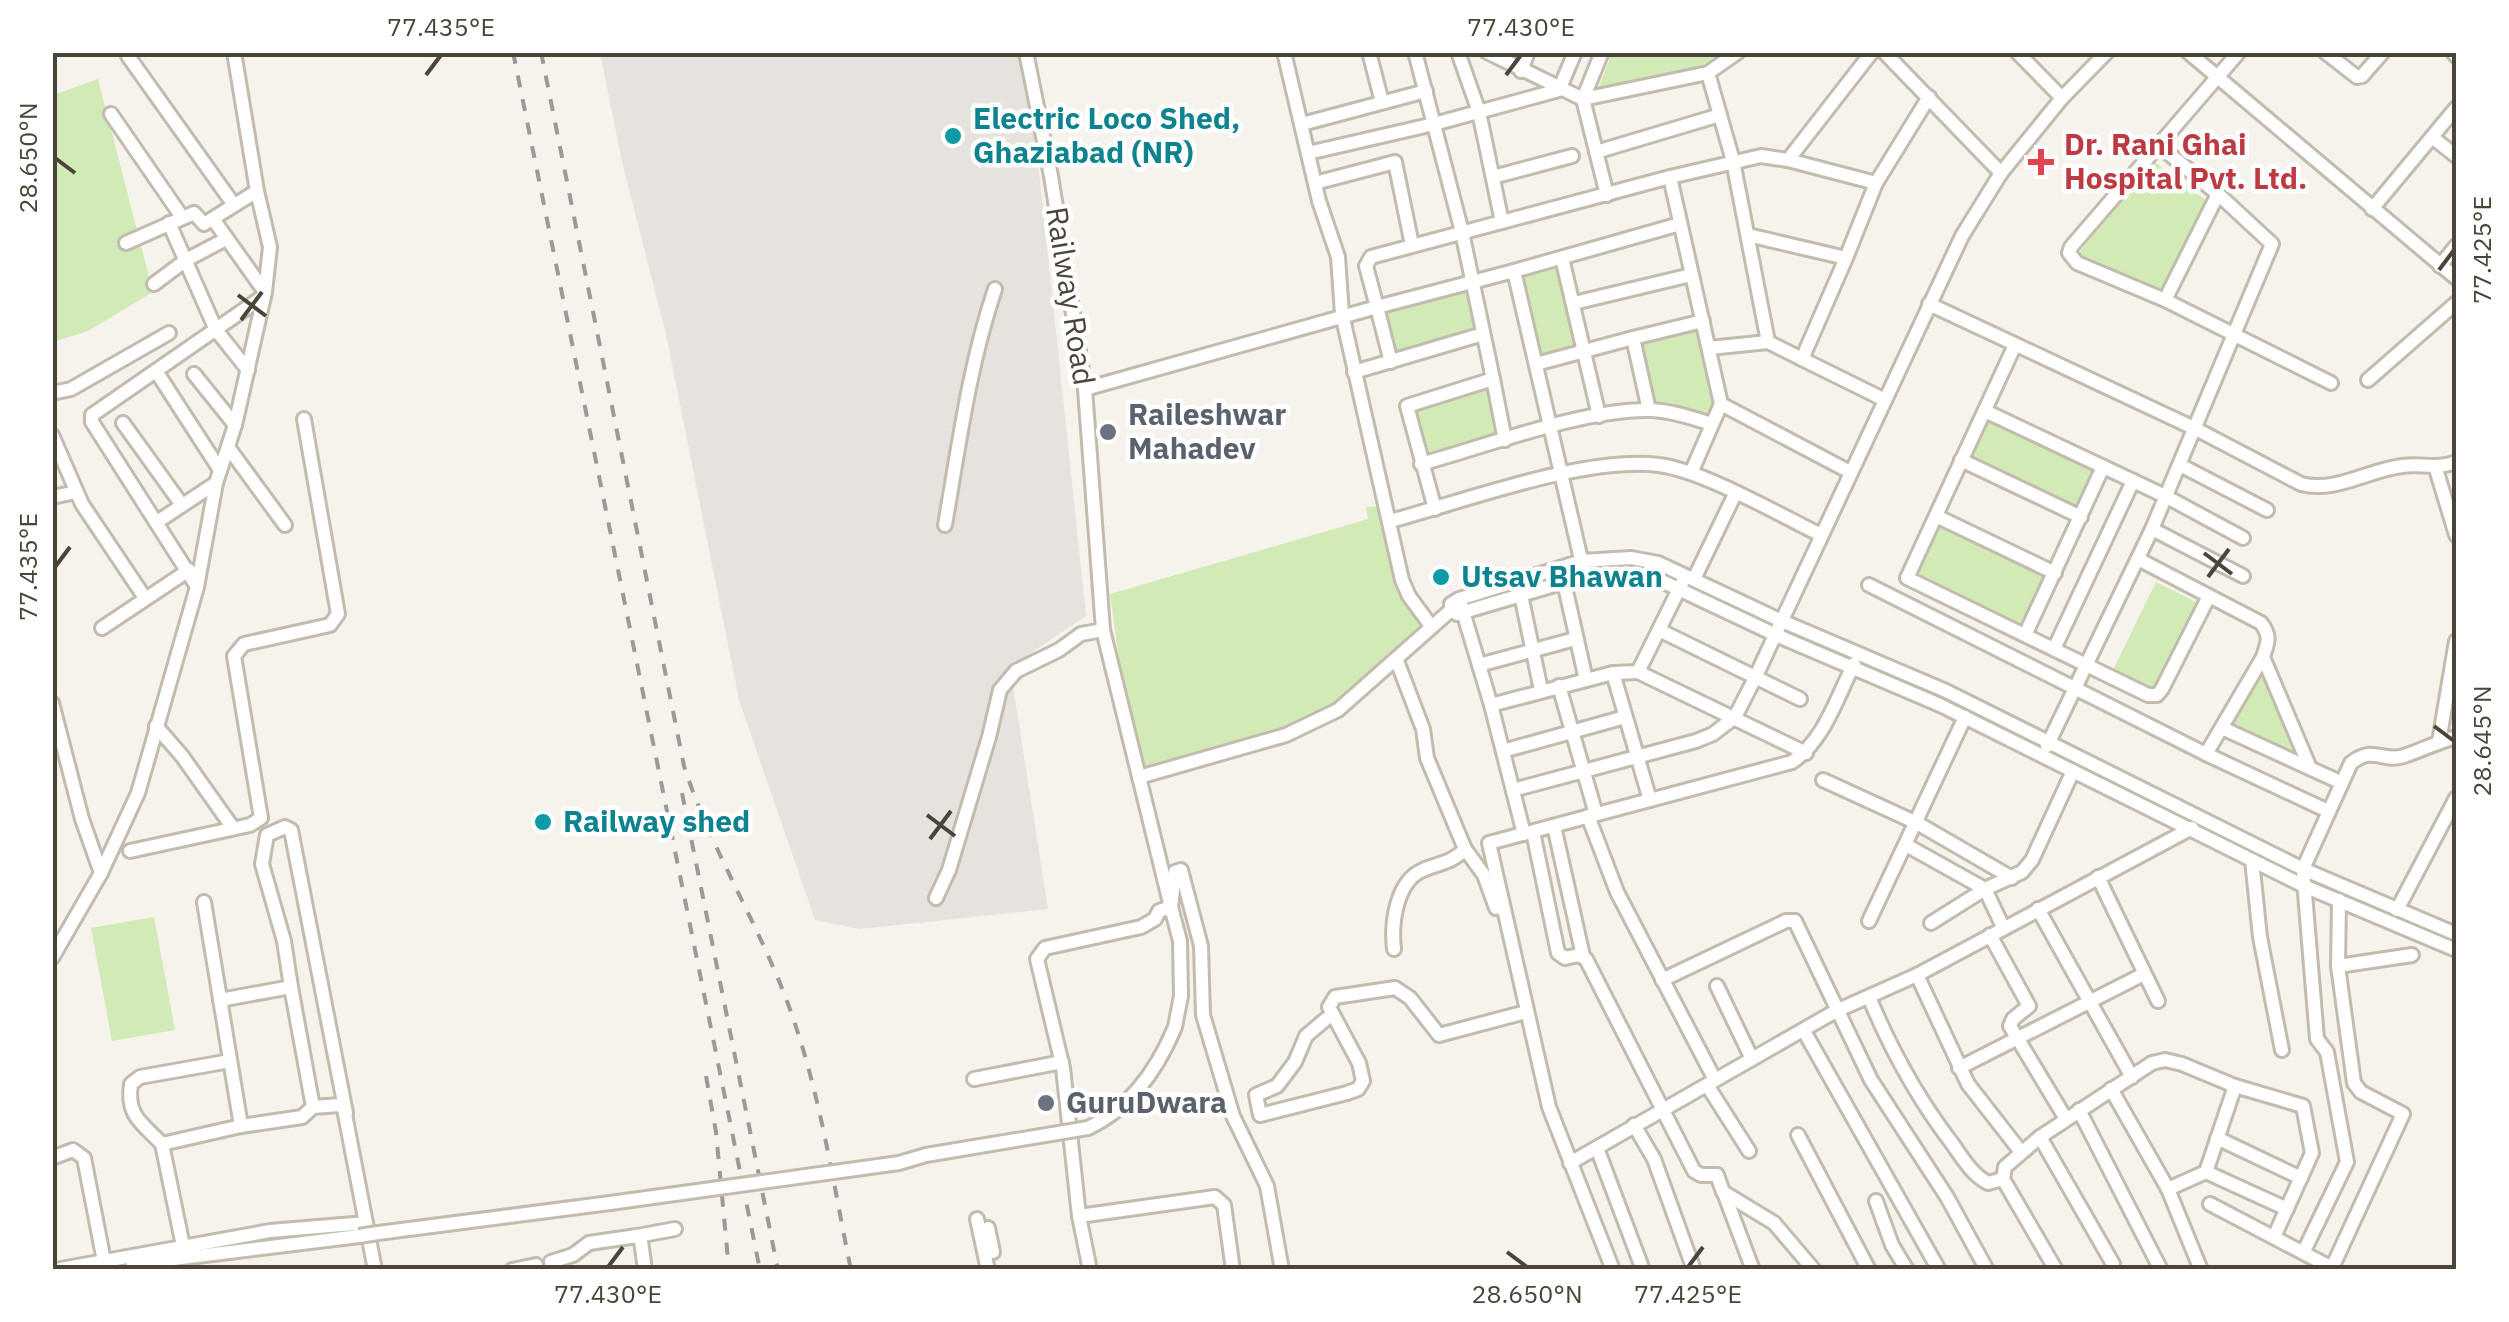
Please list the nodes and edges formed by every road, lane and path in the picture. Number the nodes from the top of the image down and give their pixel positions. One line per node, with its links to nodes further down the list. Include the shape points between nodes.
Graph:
1 (234, 52): 51 (street)
2 (1026, 52): 103 (street, Railway Road)
3 (1284, 52): 34 (street)
4 (1369, 52): 29 (street)
5 (1415, 52): 25 (street)
6 (1458, 52): 31 (street)
7 (1487, 52): 21 (street)
8 (1528, 52): 21 (street)
9 (1575, 52): 24 (street)
10 (1602, 52): 28 (street)
11 (1738, 52): 22 (street)
12 (1872, 52): 43 (street)
13 (1884, 52): 26 (street)
14 (2017, 52): 27 (street)
15 (2107, 52): 27 (street)
16 (2188, 52): 23 (street)
17 (2240, 52): 23 (street)
18 (2325, 52): 19 (street, via 2357,77)
19 (2383, 52)
20 (128, 56): 54 (street)
21 (1520, 71): 24 (street)
22 (1708, 73): 28 (street); 33 (street)
23 (2218, 76): 38 (street); 55 (street)
24 (1559, 90): 28 (street); 31 (street)
25 (1426, 92): 29 (street); 35 (street)
26 (1929, 97): 46 (street); 50 (street)
27 (2062, 98): 46 (street)
28 (1583, 99): 39 (street)
29 (1382, 102): 34 (street)
30 (2456, 109): 37 (street)
31 (1479, 112): 35 (street); 47 (street)
32 (111, 114): 57 (street)
33 (1720, 115): 39 (street); 44 (street)
34 (1302, 124): 40 (street)
35 (1434, 124): 36 (street); 60 (street)
36 (1387, 134): 40 (street); 45 (street)
37 (2432, 137): 42 (street); 55 (street)
38 (2157, 144): 52 (street); 77 (street, via 2069,253 2077,263)
39 (1596, 152): 53 (street)
40 (1308, 153): 49 (street)
41 (1572, 156): 47 (street)
42 (2456, 156)
43 (1788, 160): 44 (street); 50 (street)
44 (1732, 161): 48 (street); 61 (street)
45 (1395, 162): 49 (street); 64 (street)
46 (2001, 173): 80 (street)
47 (1493, 177): 58 (street)
48 (1670, 177): 53 (street); 59 (street)
49 (1315, 183): 82 (street, via 1338,257)
50 (1876, 184): 67 (street)
51 (257, 191): 54 (street); 76 (street, via 271,255)
52 (2218, 194): 77 (street); 87 (street, via 2272,244)
53 (1607, 195): 58 (street)
54 (234, 205): 56 (street)
55 (2372, 209): 69 (street)
56 (213, 219): 57 (street, via 204,224 194,213); 62 (street)
57 (176, 220): 63 (street); 68 (street)
58 (1502, 222): 60 (street)
59 (1680, 224): 66 (street); 71 (street)
60 (1462, 232): 64 (street); 73 (street)
61 (1748, 235): 67 (street); 89 (street)
62 (226, 240): 68 (street); 76 (street)
63 (126, 243)
64 (1412, 245): 81 (street, via 1367,261)
65 (2456, 246): 69 (street)
66 (1562, 258): 70 (street); 79 (street)
67 (1846, 258): 93 (street)
68 (186, 260): 74 (street); 84 (street)
69 (2440, 266): 72 (street)
70 (1514, 271): 73 (street); 95 (street)
71 (1691, 275): 79 (street); 83 (street)
72 (2456, 278)
73 (1472, 280): 81 (street); 86 (street)
74 (154, 284)
75 (995, 289): 143 (street, via 964,400)
76 (264, 294): 84 (street); 96 (street)
77 (2164, 300): 87 (street)
78 (2456, 303): 101 (street)
79 (1574, 304): 92 (street)
80 (1929, 304): 90 (street); 105 (street)
81 (1377, 306): 82 (street); 94 (street)
82 (1342, 314): 98 (street); 103 (street)
83 (1703, 321): 88 (street); 91 (street)
84 (216, 330): 96 (street); 97 (street)
85 (169, 334): 104 (street, via 71,390)
86 (1483, 334): 94 (street); 100 (street)
87 (2234, 336): 102 (street); 115 (street)
88 (1633, 338): 92 (street); 107 (street)
89 (1768, 342): 91 (street); 93 (street)
90 (2016, 345): 108 (street); 115 (street)
91 (1708, 348): 106 (street)
92 (1586, 350): 95 (street); 109 (street)
93 (1802, 359): 105 (street)
94 (1391, 362): 98 (street)
95 (1536, 364): 114 (street)
96 (248, 370): 113 (street)
97 (156, 371): 129 (street); 141 (street, via 97,411 92,422)
98 (1354, 372): 140 (street)
99 (194, 374): 113 (street)
100 (1494, 379): 117 (street); 121 (street, via 1407,406)
101 (2368, 380)
102 (2331, 384)
103 (1085, 389): 165 (street, Railway Road)
104 (52, 393)
105 (1885, 400): 126 (street)
106 (1721, 404): 112 (street); 126 (street)
107 (1649, 410): 109 (street); 112 (street)
108 (1985, 411): 119 (street); 123 (street)
109 (1599, 416): 114 (street)
110 (304, 420): 215 (street, via 338,614 330,625 236,650 261,818)
111 (122, 423): 135 (street)
112 (1712, 424): 127 (street)
113 (235, 425): 118 (street)
114 (1551, 428): 117 (street); 128 (street)
115 (2196, 429): 122 (street); 125 (street, via 2316,488 2404,465)
116 (52, 435): 124 (street)
117 (1505, 440): 121 (street)
118 (228, 447): 129 (street); 142 (street)
119 (1962, 460): 138 (street); 139 (street)
120 (2456, 462): 125 (street)
121 (1422, 464): 136 (street)
122 (2180, 465): 133 (street); 137 (street)
123 (2103, 467): 130 (street); 139 (street)
124 (59, 469): 131 (street)
125 (2436, 469): 146 (street)
126 (1850, 472): 145 (street)
127 (1691, 473): 128 (street, via 1620,464); 132 (street)
128 (1562, 474): 136 (street); 149 (street)
129 (218, 477): 135 (street); 157 (street)
130 (2133, 481): 133 (street); 171 (street)
131 (76, 492): 134 (street); 160 (street)
132 (1735, 494): 145 (street); 154 (street)
133 (2165, 496): 144 (street); 147 (street)
134 (52, 497)
135 (182, 505): 141 (street)
136 (1435, 509): 140 (street)
137 (2266, 510)
138 (1936, 516): 151 (street); 168 (street, via 1906,578)
139 (2081, 518): 151 (street)
140 (1390, 521): 163 (street, via 1408,596)
141 (157, 522): 150 (street)
142 (284, 525)
143 (946, 526)
144 (2152, 529): 148 (street); 153 (street)
145 (1820, 535): 162 (street)
146 (2456, 535)
147 (2243, 538)
148 (2138, 559): 159 (street); 176 (street)
149 (1582, 562): 152 (street); 154 (street, via 1631,558 1658,563); 161 (street)
150 (189, 570): 157 (street); 160 (street)
151 (2054, 573): 168 (street)
152 (1585, 576): 154 (street, via 1630,573); 155 (street)
153 (2243, 576)
154 (1686, 581): 162 (street); 166 (street); 167 (street)
155 (1564, 582): 158 (street); 169 (street)
156 (1869, 585): 183 (street)
157 (197, 587): 191 (street)
158 (1521, 595): 161 (street); 172 (street)
159 (2210, 596): 173 (street, via 2261,623 2269,641); 176 (street, via 2157,695)
160 (145, 598): 164 (street)
161 (1456, 606): 163 (street); 177 (street)
162 (1782, 621): 167 (street); 175 (street)
163 (1430, 626): 174 (street)
164 (102, 628)
165 (1103, 630): 204 (street, Railway Road); 228 (street, via 1081,634 1016,671 1000,690)
166 (1659, 630): 178 (street); 180 (street)
167 (1776, 635): 175 (street); 180 (street)
168 (2025, 635): 171 (street)
169 (1576, 639): 172 (street); 181 (street)
170 (2456, 641): 195 (street)
171 (2054, 649): 176 (street)
172 (1533, 651): 177 (street); 184 (street)
173 (2263, 657): 192 (street); 201 (street)
174 (1397, 661): 204 (street, via 1312,724); 219 (street)
175 (1856, 661): 190 (street); 196 (street, via 1946,691); 198 (street)
176 (2085, 664): 183 (street)
177 (1480, 665): 187 (street)
178 (1638, 672): 179 (street); 189 (street)
179 (1613, 673): 181 (street); 188 (street)
180 (1756, 678): 185 (street); 189 (street)
181 (1586, 680): 182 (street)
182 (1559, 686): 184 (street); 193 (street)
183 (2073, 688): 196 (street); 199 (street)
184 (1542, 690): 187 (street)
185 (1800, 700)
186 (52, 702): 223 (street)
187 (1491, 705): 197 (street)
188 (1625, 717): 193 (street); 200 (street)
189 (1734, 717): 198 (street); 200 (street, via 1712,734)
190 (1965, 717): 196 (street); 213 (street)
191 (156, 726): 215 (street); 223 (street, via 138,792)
192 (2222, 728): 199 (street); 201 (street)
193 (1572, 731): 197 (street); 203 (street)
194 (2456, 736): 195 (street)
195 (2439, 742): 206 (street, via 2395,758 2362,755)
196 (2045, 749): 202 (street); 212 (street)
197 (1503, 750): 207 (street)
198 (1806, 753): 209 (street)
199 (2206, 754): 210 (street)
200 (1636, 759): 203 (street); 209 (street)
201 (2310, 768): 206 (street)
202 (2073, 771): 216 (street); 225 (street, via 2032,860)
203 (1584, 772): 207 (street); 211 (street)
204 (1140, 778): 233 (street, Railway Road)
205 (1823, 780): 213 (street)
206 (2340, 782): 210 (street)
207 (1513, 790): 217 (street)
208 (2456, 798): 232 (street)
209 (1650, 800): 211 (street)
210 (2328, 811): 222 (street)
211 (1592, 815): 214 (street); 247 (street, via 1617,892)
212 (2206, 821): 216 (street); 222 (street)
213 (1917, 822): 218 (street); 225 (street)
214 (1554, 826): 217 (street); 242 (street)
215 (233, 828): 220 (street)
216 (2189, 830): 221 (street); 224 (street)
217 (1528, 833): 242 (street, via 1558,953); 250 (street, via 1489,843)
218 (1906, 845): 227 (street); 234 (street)
219 (1465, 849): 239 (street, via 1405,885); 250 (street, via 1484,875)
220 (130, 851)
221 (2252, 860): 226 (street); 260 (street)
222 (2303, 869): 226 (street); 232 (street)
223 (100, 873): 243 (street)
224 (2098, 877): 231 (street); 245 (street)
225 (2012, 878): 227 (street)
226 (2304, 886): 229 (street); 300 (street, via 2318,1040 2327,1052 2347,1162)
227 (1985, 889): 235 (street); 236 (street)
228 (936, 898)
229 (2339, 900): 240 (street); 244 (street)
230 (204, 902): 252 (street)
231 (2038, 908): 236 (street); 253 (street)
232 (2397, 910): 238 (street)
233 (1173, 912): 263 (street, via 1159,911 1141,927 1039,954); 301 (street, Railway Road, bridge, via 1181,996 1175,1027 1148,1078 1119,1109 1088,1128 899,1162); 315 (street, via 1174,872 1182,870 1201,946 1203,1014 1233,1116 1267,1186)
234 (1869, 921)
235 (1931, 922)
236 (2003, 927): 237 (street)
237 (1990, 934): 246 (street); 259 (street, via 2030,1006 2010,1022)
238 (2456, 934)
239 (1394, 949)
240 (2456, 950)
241 (2412, 955): 244 (street)
242 (1582, 956): 271 (street)
243 (52, 958)
244 (2338, 966): 305 (street, via 2354,1083 2403,1114)
245 (2144, 974): 253 (street); 254 (street)
246 (1916, 975): 251 (street); 264 (street)
247 (1662, 980): 256 (street, via 1791,919); 267 (street)
248 (291, 986): 252 (street); 270 (street); 273 (street, via 262,864 267,834 285,827 291,830)
249 (1717, 986): 261 (street)
250 (1521, 989): 255 (street)
251 (1868, 997): 256 (street); 288 (street, via 1922,1104 1975,1174 1988,1182)
252 (220, 1000): 262 (street)
253 (2090, 1002): 259 (street); 265 (street)
254 (2158, 1002)
255 (1526, 1012): 257 (street, via 1439,1035 1396,988 1335,997); 285 (street, via 1548,1107)
256 (1836, 1012): 258 (street); 323 (street)
257 (1332, 1014): 257 (street, via 1364,1074 1358,1089 1260,1115 1256,1096 1277,1086 1306,1036)
258 (1804, 1031): 261 (street); 322 (street)
259 (2018, 1039): 264 (street); 274 (street)
260 (2282, 1050)
261 (1752, 1059): 267 (street)
262 (230, 1061): 275 (street); 280 (street, via 130,1084 131,1112)
263 (1062, 1062): 266 (street); 294 (street)
264 (1959, 1068): 283 (street)
265 (2132, 1076): 268 (street, via 2165,1060); 269 (street)
266 (974, 1079)
267 (1711, 1082): 271 (street); 282 (street)
268 (2235, 1086): 279 (street); 287 (street, via 2303,1106 2312,1154)
269 (2111, 1090): 272 (street); 289 (street)
270 (314, 1107): 273 (street, via 340,1106); 275 (street, via 302,1117)
271 (1664, 1110): 276 (street); 290 (street, via 1694,1172 1717,1174)
272 (2079, 1110): 274 (street); 325 (street)
273 (346, 1114): 295 (street)
274 (2066, 1119): 278 (street)
275 (240, 1126): 280 (street)
276 (1634, 1126): 281 (street); 318 (street, via 1654,1160)
277 (1798, 1135): 320 (street)
278 (2040, 1137): 283 (street); 302 (street)
279 (2217, 1138): 286 (street); 287 (street)
280 (162, 1144): 299 (street)
281 (1597, 1148): 285 (street); 317 (street)
282 (1749, 1151)
283 (2020, 1152): 288 (street, via 2005,1166)
284 (52, 1158): 301 (street, via 73,1150 84,1158)
285 (1570, 1163): 316 (street)
286 (2206, 1172): 289 (street); 293 (street)
287 (2301, 1178): 293 (street)
288 (2003, 1179): 324 (street)
289 (2168, 1189): 326 (street)
290 (1724, 1192): 304 (street, via 1774,1222); 319 (street)
291 (1876, 1201): 321 (street)
292 (2210, 1204): 298 (street)
293 (2287, 1209): 298 (street)
294 (1079, 1216): 313 (street); 314 (street, via 1214,1197 1224,1205)
295 (366, 1223): 299 (street); 307 (street)
296 (675, 1229): 297 (street)
297 (637, 1236): 309 (street, via 588,1243 551,1262); 310 (street)
298 (2274, 1237): 300 (street)
299 (183, 1246): 306 (street)
300 (2304, 1252): 305 (street)
301 (102, 1263)
302 (2112, 1264)
303 (536, 1265): 308 (street)
304 (1810, 1268)
305 (2333, 1269)
306 (55, 1270)
307 (375, 1270)
308 (512, 1270)
309 (552, 1270)
310 (645, 1270)
311 (988, 1270): 312 (street, via 983,1223)
312 (996, 1270)
313 (1090, 1270)
314 (1234, 1270)
315 (1282, 1270)
316 (1614, 1270)
317 (1643, 1270)
318 (1694, 1270)
319 (1754, 1270)
320 (1869, 1270)
321 (1907, 1270)
322 (1939, 1270)
323 (1987, 1270)
324 (2056, 1270)
325 (2161, 1270)
326 (2200, 1270)

